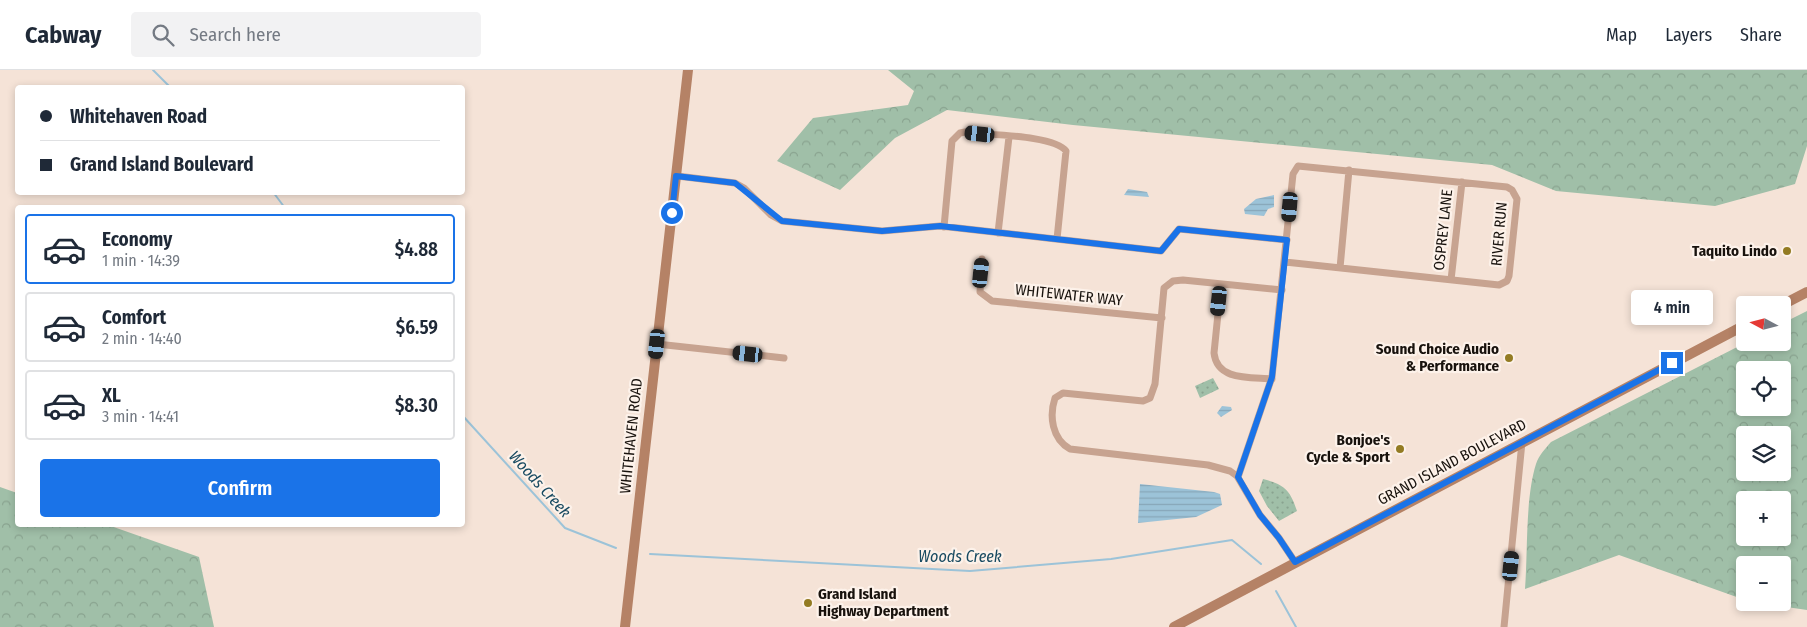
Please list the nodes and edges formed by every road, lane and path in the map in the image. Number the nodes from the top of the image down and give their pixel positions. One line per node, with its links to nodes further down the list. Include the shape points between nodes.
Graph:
1 (688, 70): 4 (main road, WHITEHAVEN ROAD)
2 (1009, 137): 6 (street, via 965,132 952,142); 7 (street); 8 (street, via 1057,144 1066,151)
3 (1350, 170): 5 (street, RIVER RUN); 9 (street, RIVER RUN, via 1298,166 1293,174); 12 (street)
4 (676, 176): 6 (street, via 735,183 782,221 882,231); 20 (main road, WHITEHAVEN ROAD)
5 (1462, 182): 13 (street, OSPREY LANE); 13 (street, RIVER RUN, via 1507,187 1516,194 1516,209 1507,281 1499,285)
6 (944, 227): 7 (street)
7 (998, 233): 8 (street)
8 (1057, 239): 9 (street, via 1161,251 1179,229)
9 (1287, 240): 11 (street, RIVER RUN)
10 (982, 259): 18 (street, WHITEWATER WAY, via 980,292 992,301)
11 (1285, 262): 12 (street, RIVER RUN); 15 (street, RIVER RUN)
12 (1340, 268): 13 (street, RIVER RUN)
13 (1451, 280)
14 (1221, 284): 15 (street); 18 (street, via 1183,280 1169,283 1164,288); 22 (street, via 1214,353 1217,363 1230,375)
15 (1282, 290): 22 (street, RIVER RUN)
16 (1807, 292): 17 (main road)
17 (1791, 300)
18 (1162, 318): 24 (street, via 1155,384 1150,398 1144,401 1063,392 1055,398 1052,415 1059,439 1070,449 1213,466)
19 (1736, 330): 23 (main road, GRAND ISLAND BOULEVARD)
20 (657, 344): 21 (street); 26 (main road, WHITEHAVEN ROAD)
21 (784, 358)
22 (1272, 379): 24 (street, RIVER RUN)
23 (1522, 442): 25 (main road, GRAND ISLAND BOULEVARD); 28 (street)
24 (1238, 477): 25 (street, via 1257,510)
25 (1295, 562): 27 (main road, GRAND ISLAND BOULEVARD)
26 (625, 627)
27 (1174, 627)
28 (1504, 627)

